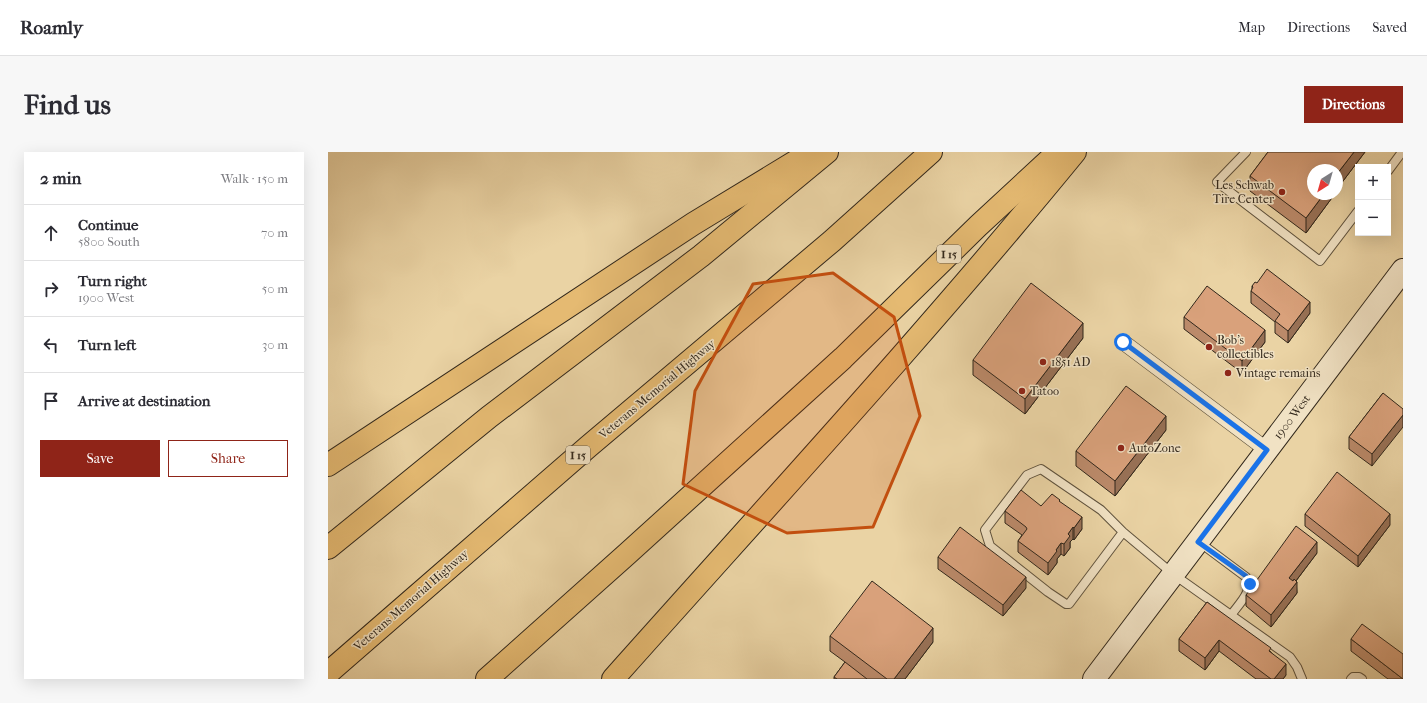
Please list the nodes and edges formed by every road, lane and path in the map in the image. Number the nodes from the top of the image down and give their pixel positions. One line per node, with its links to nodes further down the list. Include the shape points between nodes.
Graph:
1 (810, 152): 13 (highway, via 693,224)
2 (827, 152): 16 (highway, via 701,256 489,417)
3 (931, 152): 19 (highway, Veterans Memorial Highway / I 15, via 832,241 589,446)
4 (1058, 152): 20 (highway, I 15, via 843,358)
5 (1074, 152): 21 (highway, via 1020,219 874,386)
6 (1246, 152): 9 (lane, via 1217,182 1320,261)
7 (1402, 152): 8 (lane)
8 (1391, 167)
9 (1355, 215)
10 (1403, 270): 12 (main road, 1900 West)
11 (1123, 342): 12 (street)
12 (1267, 450): 15 (main road, 1900 West)
13 (328, 465)
14 (1123, 532): 14 (lane, via 1101,510 1041,469 1027,475 985,530 990,546 1066,604 1069,604); 17 (lane)
15 (1198, 542): 17 (main road, 1900 West); 18 (lane, via 1249,580 1248,590)
16 (328, 548)
17 (1173, 574): 18 (lane); 22 (main road, 1900 West)
18 (1231, 615): 23 (lane, via 1290,656)
19 (328, 673)
20 (487, 679)
21 (613, 679)
22 (1094, 679)
23 (1302, 679)
24 (1351, 679): 25 (lane, via 1359,676)
25 (1362, 679)

